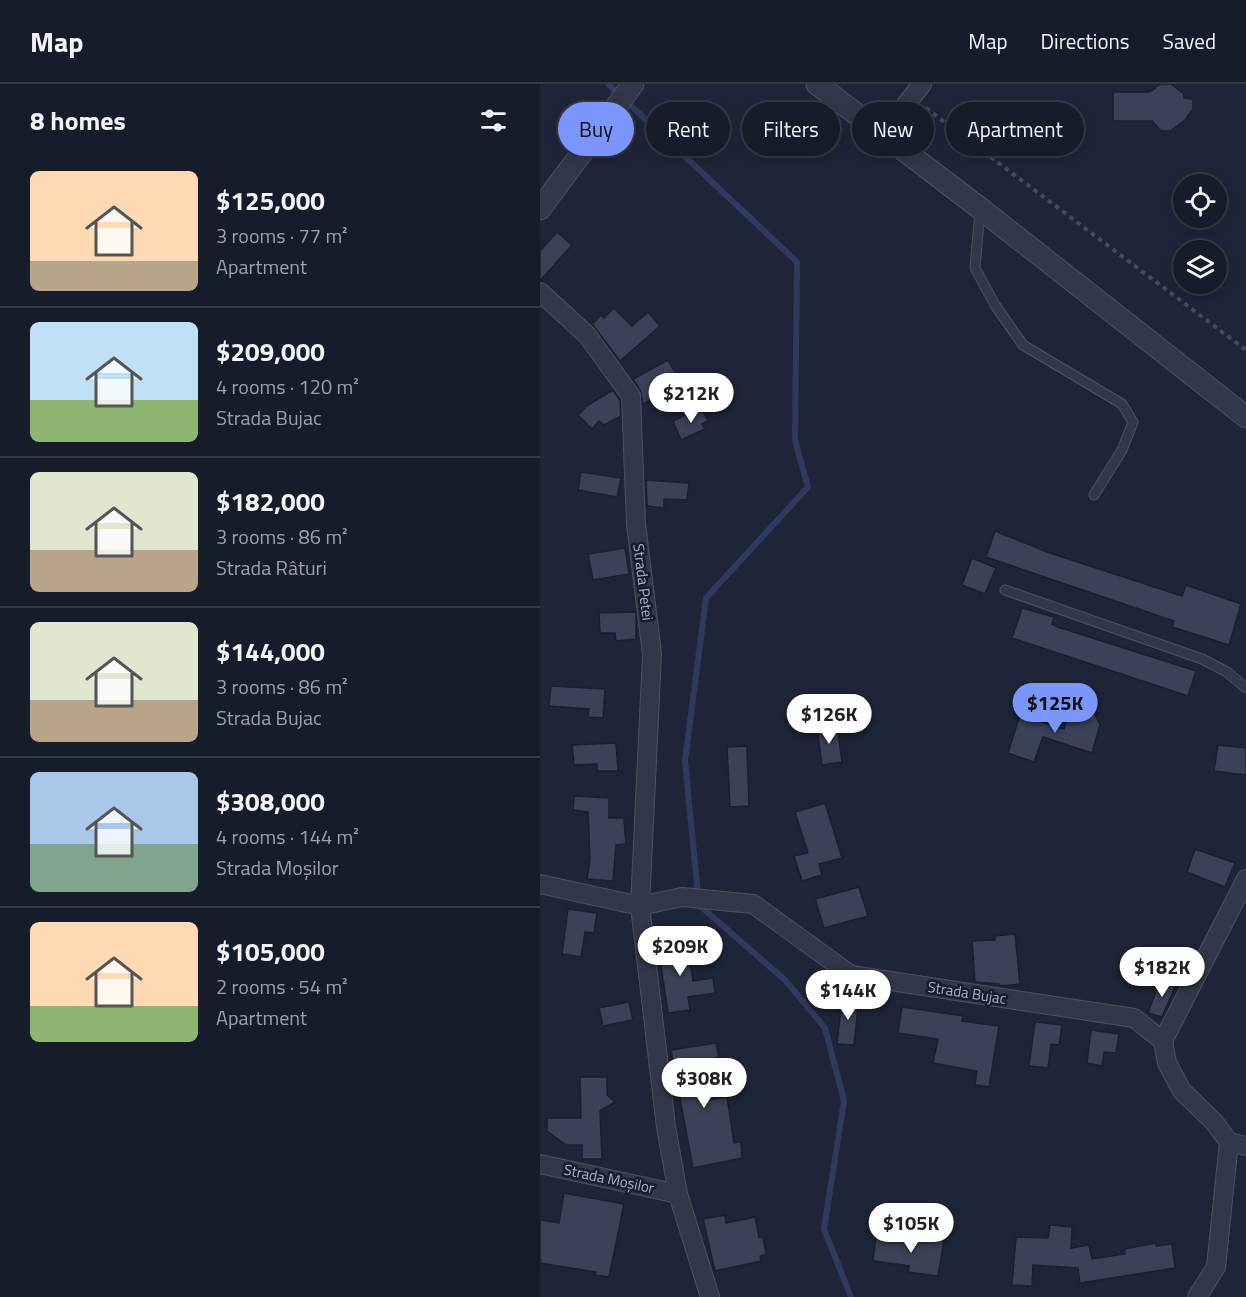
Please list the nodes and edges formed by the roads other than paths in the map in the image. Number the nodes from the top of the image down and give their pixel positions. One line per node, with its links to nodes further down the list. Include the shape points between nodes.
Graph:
1 (633, 84): 5 (street)
2 (817, 84): 3 (street)
3 (852, 111)
4 (910, 156): 6 (street)
5 (540, 209)
6 (981, 209): 8 (street); 9 (lane, via 975,268 994,305 1023,345 1122,404 1133,422 1122,450)
7 (540, 292): 14 (street, Strada Petei, via 587,335 631,396 636,524 652,654)
8 (1246, 417)
9 (1094, 495)
10 (1005, 590): 11 (lane, via 1202,659)
11 (1246, 688)
12 (1246, 879): 15 (street)
13 (540, 884): 14 (street, Strada Bujac)
14 (640, 906): 15 (street, Strada Bujac, via 682,897 753,904 851,975 1134,1018); 18 (street, Strada Petei, via 666,1127)
15 (1163, 1041): 16 (street, via 1167,1063 1182,1091)
16 (1237, 1144): 20 (street, via 1216,1267)
17 (540, 1164): 18 (street, Strada Moșilor)
18 (678, 1194): 19 (street, Strada Petei)
19 (710, 1297)
20 (1197, 1297)

